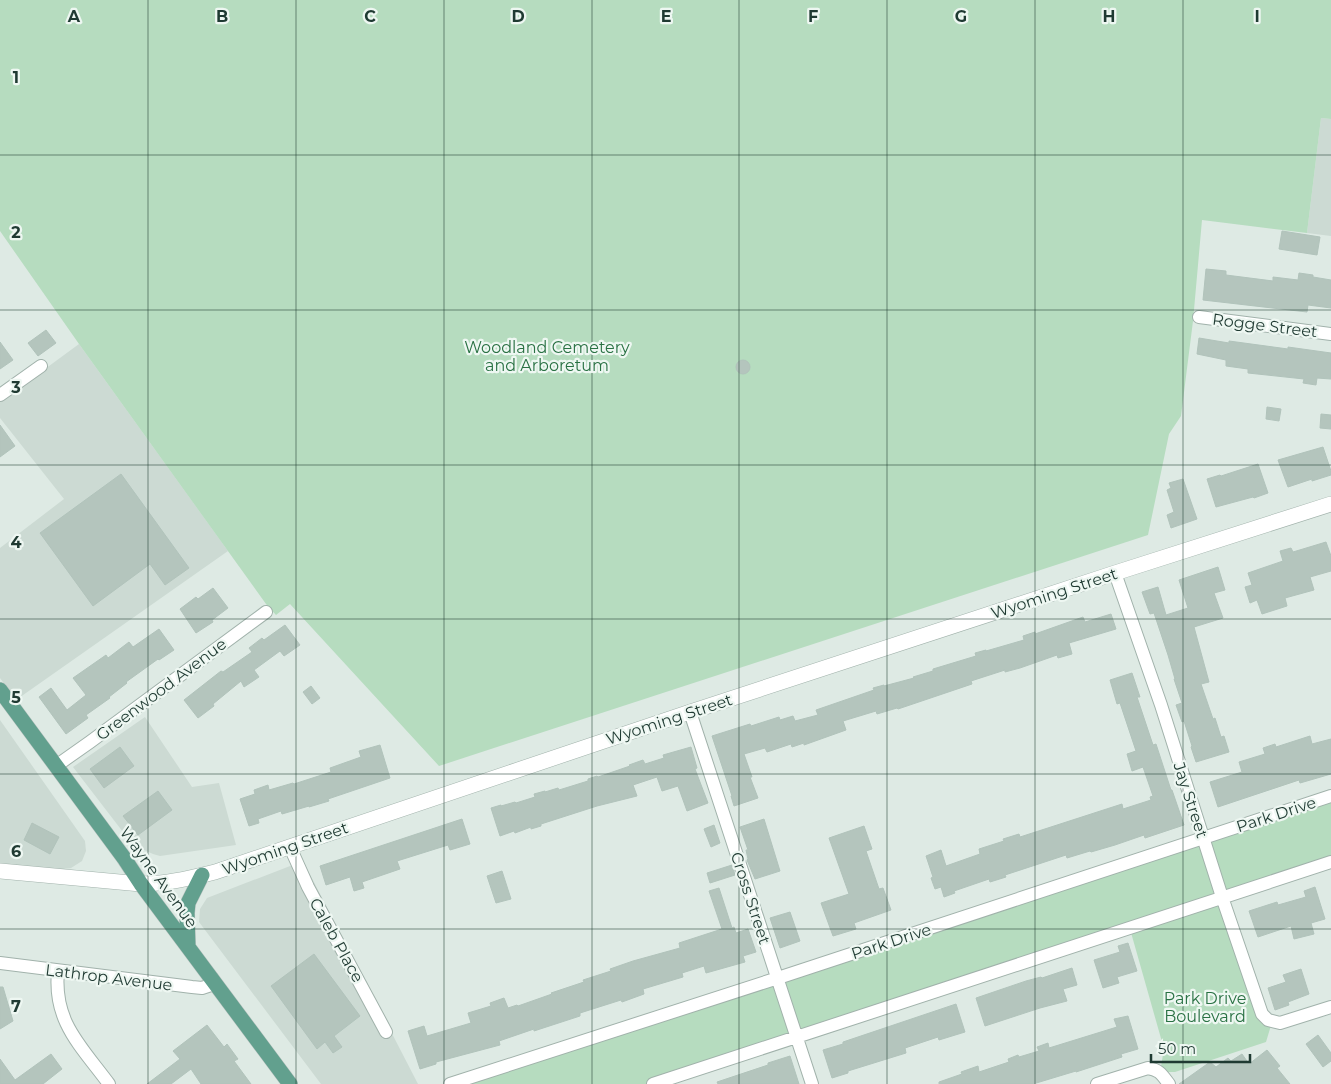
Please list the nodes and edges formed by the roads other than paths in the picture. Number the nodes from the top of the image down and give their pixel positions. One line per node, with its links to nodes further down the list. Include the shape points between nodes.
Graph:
1 (1199, 317): 2 (street, Rogge Street)
2 (1331, 334)
3 (41, 366): 4 (street)
4 (0, 395)
5 (1331, 504): 6 (street, Wyoming Street)
6 (1116, 573): 9 (street, Wyoming Street); 12 (street, Jay Street)
7 (266, 612): 10 (street, Greenwood Avenue)
8 (0, 690): 10 (main road, Wayne Avenue)
9 (690, 712): 13 (street, Wyoming Street); 23 (street, Cross Street)
10 (56, 766): 17 (main road, Wayne Avenue)
11 (1331, 796): 12 (street, Park Drive)
12 (1204, 838): 18 (street, Jay Street); 23 (street, Park Drive)
13 (290, 847): 16 (street, Wyoming Street); 25 (street, Caleb Place)
14 (1331, 862): 18 (street)
15 (0, 871): 17 (street, Wyoming Street)
16 (202, 875): 17 (street, Wyoming Street, via 168,883); 19 (main road, via 188,903)
17 (141, 884): 19 (main road, Wayne Avenue)
18 (1222, 897): 24 (street, Jay Street, via 1262,1014 1280,1024); 26 (street)
19 (188, 946): 22 (main road, Wayne Avenue)
20 (0, 963): 21 (street, Lathrop Avenue)
21 (58, 971): 22 (street, Lathrop Avenue, via 202,988 210,985); 27 (street, via 58,1001 63,1017 72,1035)
22 (212, 978): 28 (main road, Wayne Avenue)
23 (778, 978): 26 (street, Cross Street); 29 (street, Park Drive)
24 (1331, 1007)
25 (386, 1032)
26 (797, 1038): 30 (street); 31 (street, Cross Street)
27 (109, 1084)
28 (290, 1084)
29 (450, 1084)
30 (653, 1084)
31 (812, 1084)
32 (1097, 1084): 33 (street, via 1148,1068 1160,1072)
33 (1169, 1084)

